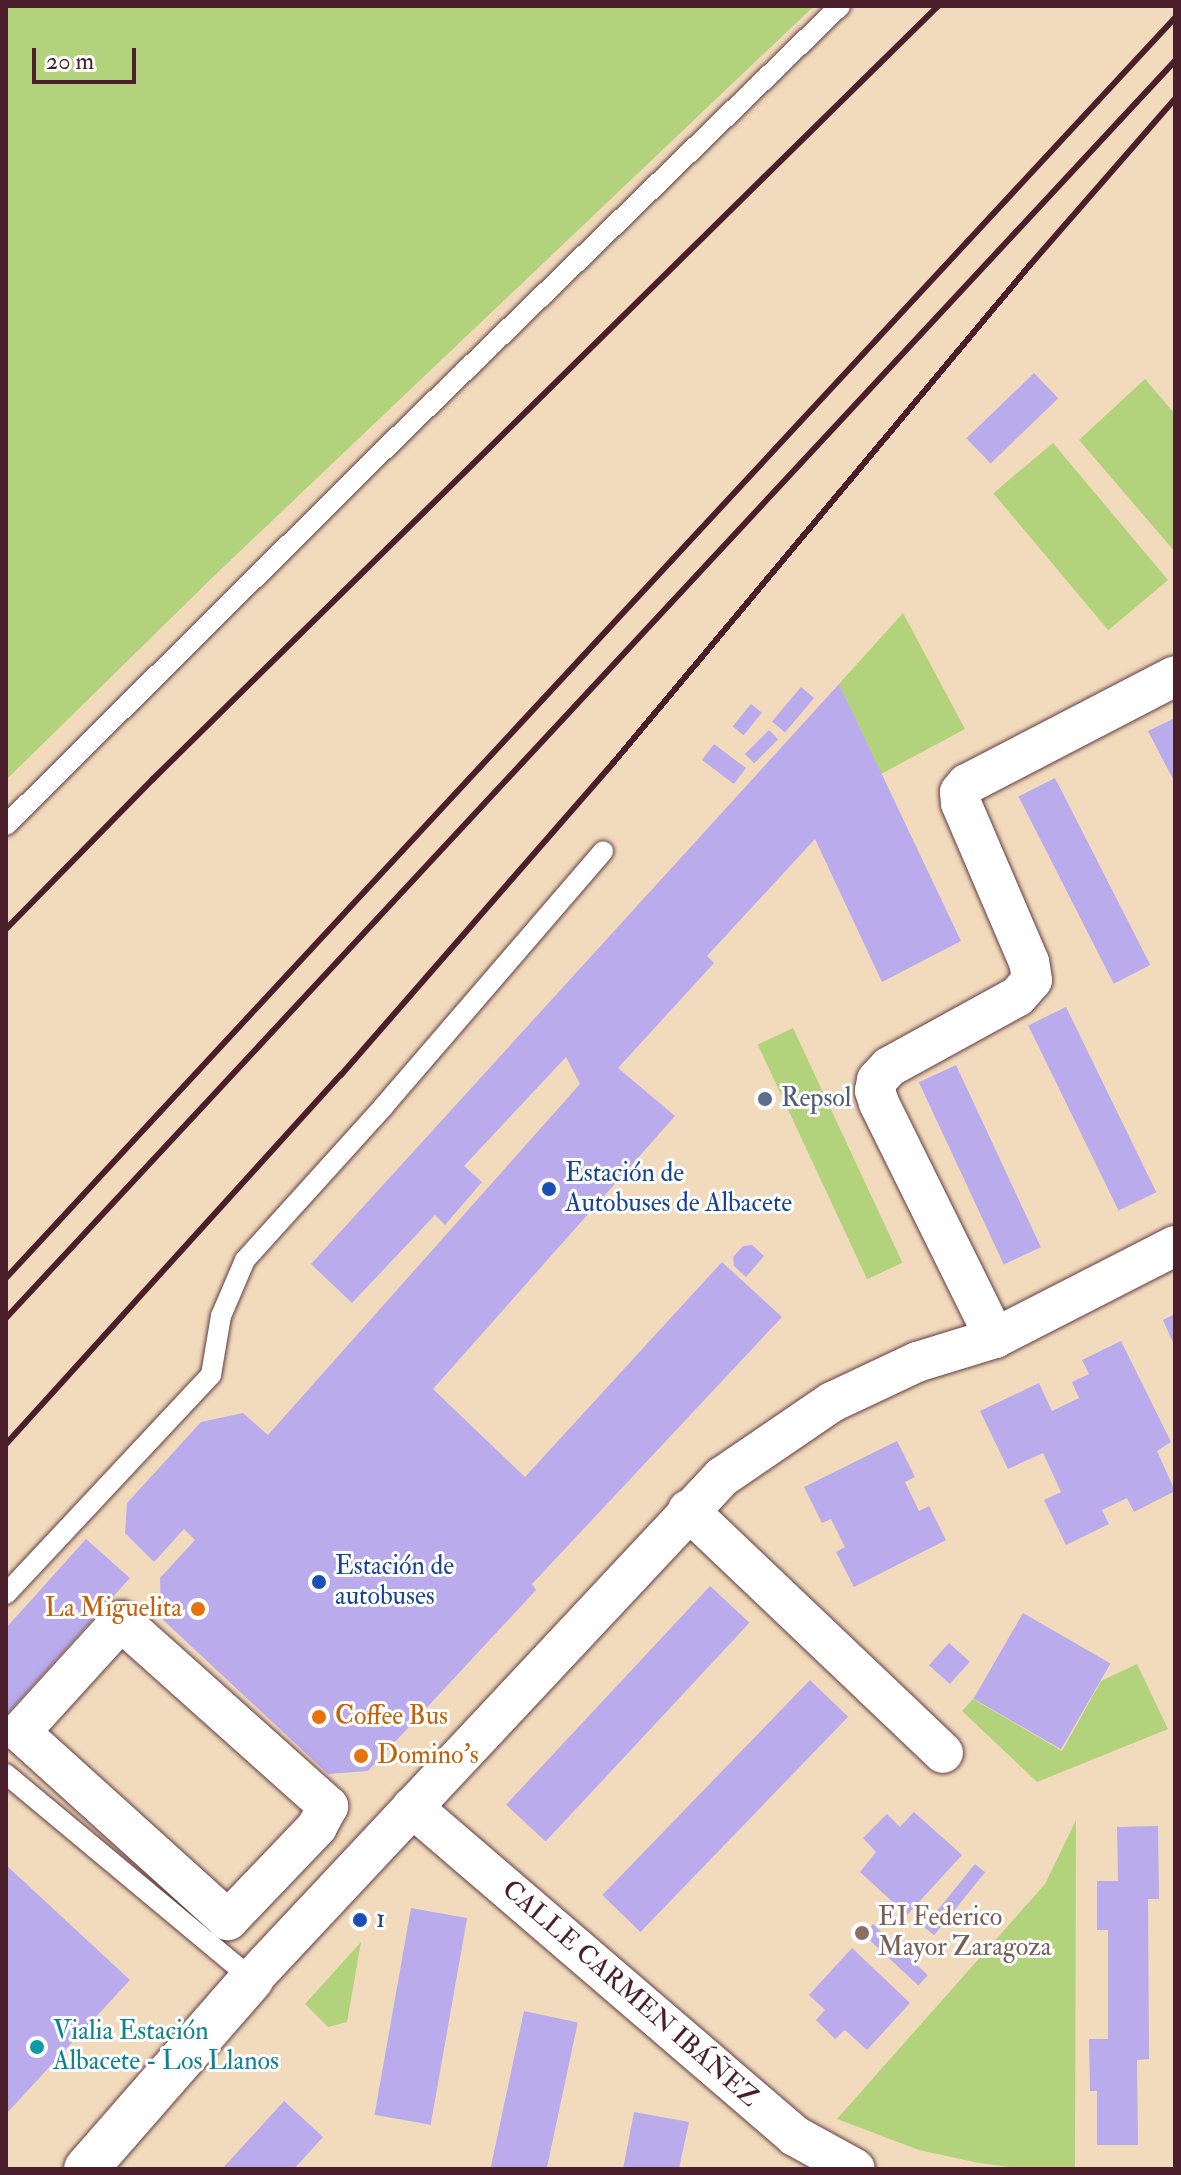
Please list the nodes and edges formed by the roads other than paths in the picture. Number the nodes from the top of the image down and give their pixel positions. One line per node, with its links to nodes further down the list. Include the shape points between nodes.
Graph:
1 (840, 6): 3 (lane)
2 (1175, 676): 6 (street, via 960,792 1032,980 1018,996 889,1067 875,1091)
3 (6, 825)
4 (603, 851): 8 (lane, via 245,1260 221,1316 211,1375)
5 (1175, 1246): 6 (street)
6 (995, 1338): 7 (street, via 917,1362 832,1402 722,1477)
7 (688, 1510): 9 (street); 11 (street)
8 (6, 1594)
9 (943, 1753)
10 (6, 1774): 13 (lane)
11 (412, 1807): 13 (street); 15 (street, CALLE CARMEN IBÁÑEZ, via 795,2136)
12 (228, 1920): 12 (street, via 20,1732 121,1621 328,1806 317,1827)
13 (252, 1979): 14 (street)
14 (86, 2169)
15 (855, 2169)

